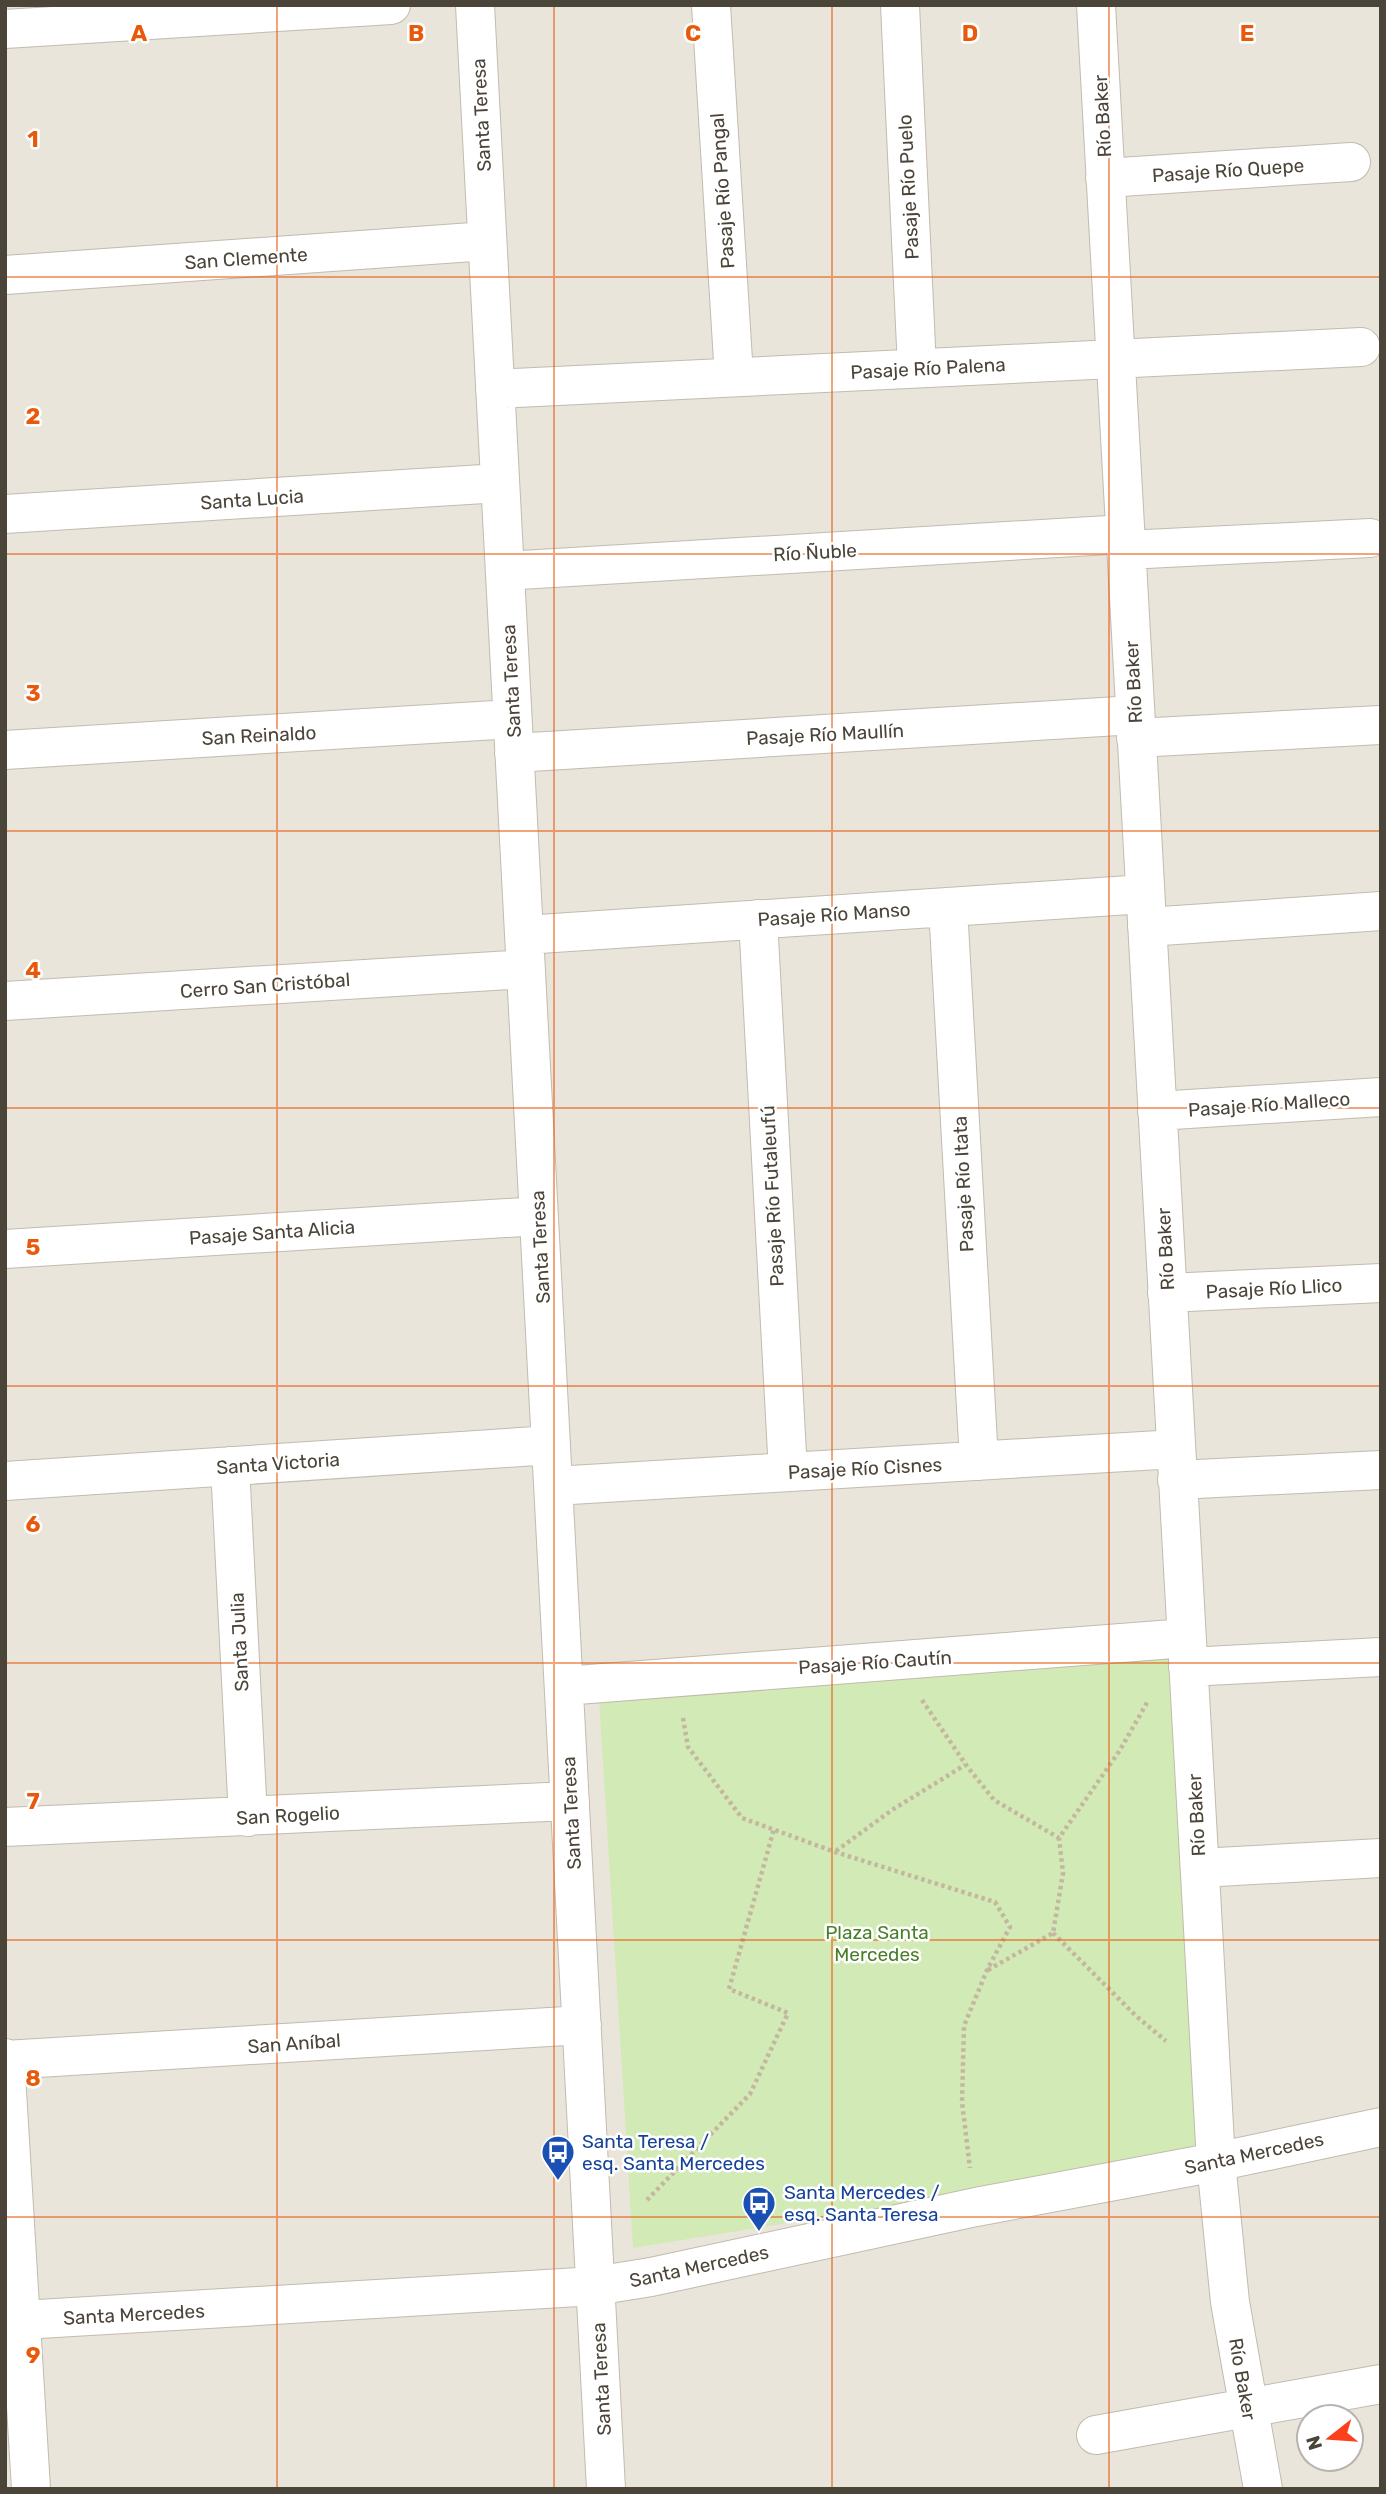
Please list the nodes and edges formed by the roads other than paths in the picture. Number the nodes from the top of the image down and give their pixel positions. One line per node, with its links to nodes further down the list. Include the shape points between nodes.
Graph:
1 (391, 5): 6 (street)
2 (475, 5): 9 (street, Santa Teresa)
3 (710, 5): 14 (street, Pasaje Río Pangal)
4 (900, 5): 13 (street, Pasaje Río Puelo)
5 (1096, 5): 8 (street, Río Baker)
6 (5, 29)
7 (1351, 162): 8 (street, Pasaje Río Quepe)
8 (1105, 178): 12 (street, Río Baker)
9 (487, 242): 10 (street, San Clemente); 15 (street, Santa Teresa)
10 (5, 275)
11 (1361, 347): 12 (street, Pasaje Río Palena)
12 (1115, 358): 13 (street, Pasaje Río Palena); 19 (street, Río Baker)
13 (917, 368): 14 (street, Pasaje Río Palena)
14 (734, 377): 15 (street, Pasaje Río Palena)
15 (495, 389): 16 (street, Santa Teresa)
16 (500, 483): 17 (street, Santa Lucia); 20 (street, Santa Teresa)
17 (5, 514)
18 (1370, 538): 19 (street, Río Ñuble)
19 (1125, 542): 20 (street, Río Ñuble); 22 (street, Río Baker)
20 (505, 571): 23 (street, Santa Teresa)
21 (1380, 725): 22 (street, Pasaje Río Maullín)
22 (1135, 726): 23 (street, Pasaje Río Maullín); 26 (street, Río Baker)
23 (513, 736): 24 (street, San Reinaldo); 29 (street, Santa Teresa)
24 (5, 750)
25 (948, 907): 26 (street, Pasaje Río Manso); 28 (street, Pasaje Río Manso); 38 (street, Pasaje Río Itata)
26 (1146, 910): 27 (street, Pasaje Río Manso); 32 (street, Río Baker)
27 (1381, 911)
28 (758, 919): 29 (street, Pasaje Río Manso); 42 (street, Pasaje Río Futaleufú)
29 (525, 952): 30 (street, Cerro San Cristóbal); 33 (street, Santa Teresa)
30 (5, 1001)
31 (1381, 1097): 32 (street, Pasaje Río Malleco)
32 (1157, 1111): 36 (street, Río Baker)
33 (539, 1216): 34 (street, Pasaje Santa Alicia); 37 (street, Santa Teresa)
34 (5, 1249)
35 (1381, 1283): 36 (street, Pasaje Río Llico)
36 (1167, 1293): 39 (street, Río Baker)
37 (551, 1445): 40 (street, Santa Victoria); 44 (street, Santa Teresa)
38 (979, 1461): 39 (street, Pasaje Río Cisnes); 42 (street, Pasaje Río Cisnes)
39 (1177, 1465): 41 (street, Pasaje Río Cisnes); 45 (street, Río Baker)
40 (230, 1466): 43 (street, Santa Victoria); 49 (street, Santa Julia)
41 (1381, 1470)
42 (788, 1472): 44 (street, Pasaje Río Cisnes)
43 (5, 1482)
44 (554, 1486): 47 (street, Santa Teresa)
45 (1187, 1652): 46 (street, Pasaje Río Cautín); 47 (street, Pasaje Río Cautín, via 896,1660); 52 (street, Río Baker)
46 (1381, 1657)
47 (564, 1686): 48 (street, Santa Teresa)
48 (570, 1801): 49 (street, San Rogelio); 53 (street, Santa Teresa)
49 (248, 1817): 50 (street, San Rogelio)
50 (5, 1827)
51 (1381, 1858): 52 (street)
52 (1200, 1868): 56 (street, Río Baker)
53 (582, 2025): 54 (street, San Aníbal); 57 (street, Santa Teresa)
54 (5, 2059): 58 (street)
55 (1381, 2127): 56 (street, Santa Mercedes)
56 (1216, 2162): 57 (street, Santa Mercedes); 60 (street, Río Baker, via 1230,2302)
57 (595, 2286): 58 (street, Santa Mercedes); 63 (street, Santa Teresa)
58 (14, 2321): 62 (street)
59 (1381, 2384): 60 (street)
60 (1248, 2407): 61 (street); 64 (street, Río Baker)
61 (1096, 2435)
62 (31, 2489)
63 (607, 2489)
64 (1263, 2489)

